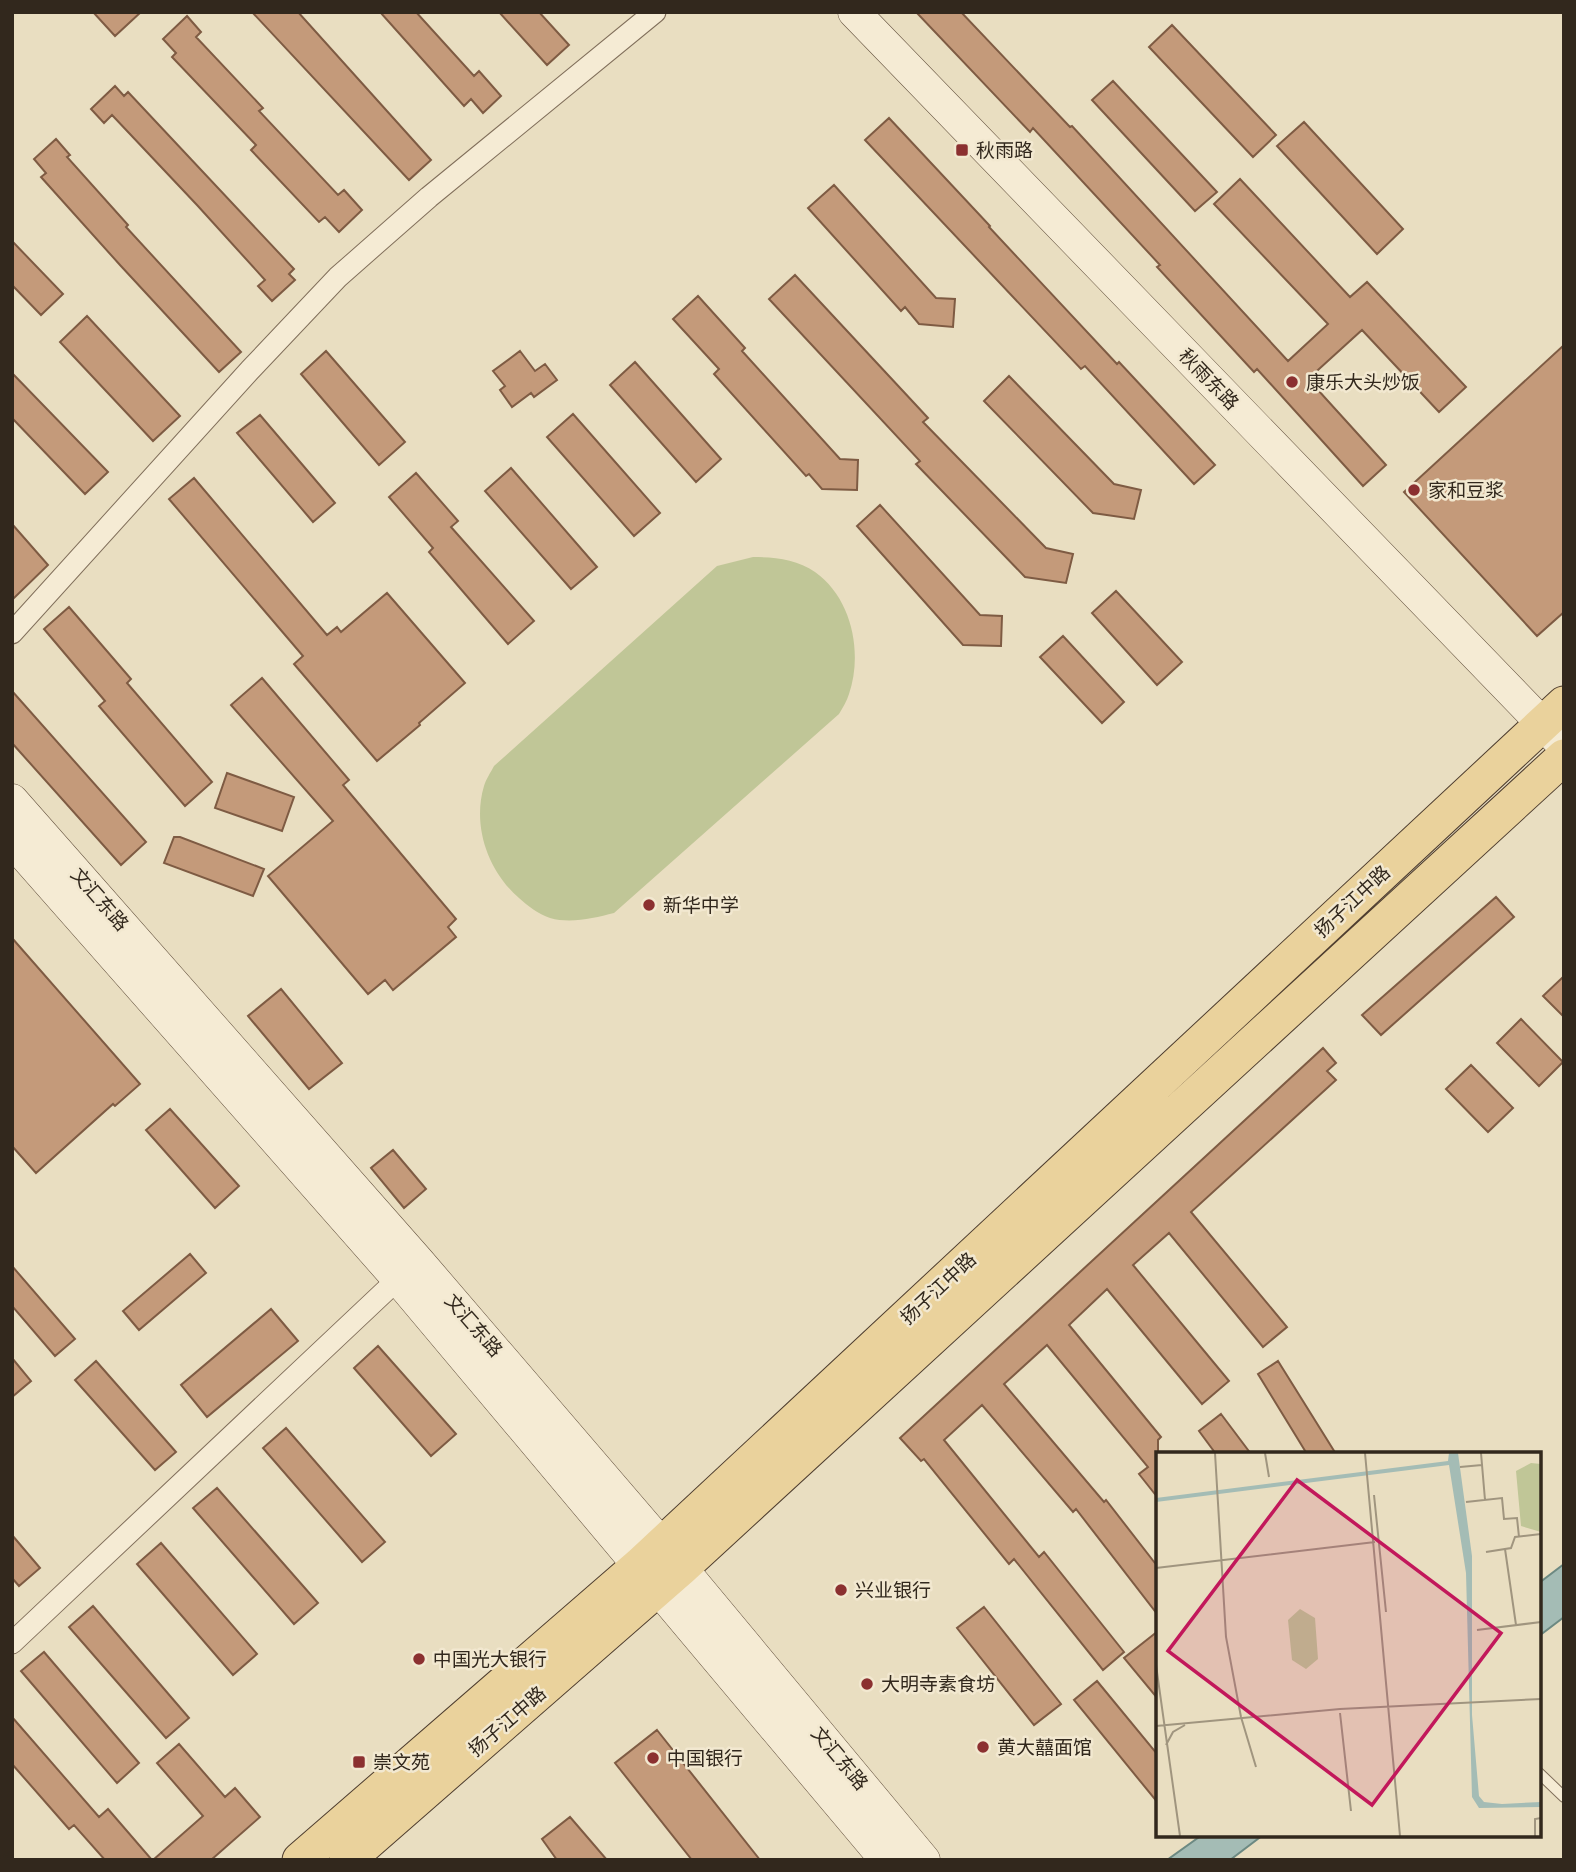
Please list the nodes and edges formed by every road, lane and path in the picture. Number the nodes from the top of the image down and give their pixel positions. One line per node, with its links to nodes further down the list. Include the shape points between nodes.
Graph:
1 (655, 12): 3 (street, via 338,277)
2 (854, 12): 4 (main road, 秋雨东路)
3 (12, 633)
4 (1557, 724): 9 (main road, 扬子江中路)
5 (1564, 757): 9 (main road, 扬子江中路)
6 (12, 800): 9 (main road, 文汇东路, via 410,1251)
7 (12, 841): 8 (main road, 文汇东路)
8 (398, 1279): 9 (main road, 文汇东路); 10 (street)
9 (661, 1567): 13 (main road, 扬子江中路); 14 (main road, 扬子江中路); 15 (main road, 文汇东路); 16 (main road, 文汇东路)
10 (12, 1643)
11 (1541, 1775): 12 (lane)
12 (1564, 1797)
13 (300, 1860)
14 (347, 1860)
15 (886, 1860)
16 (924, 1860)

